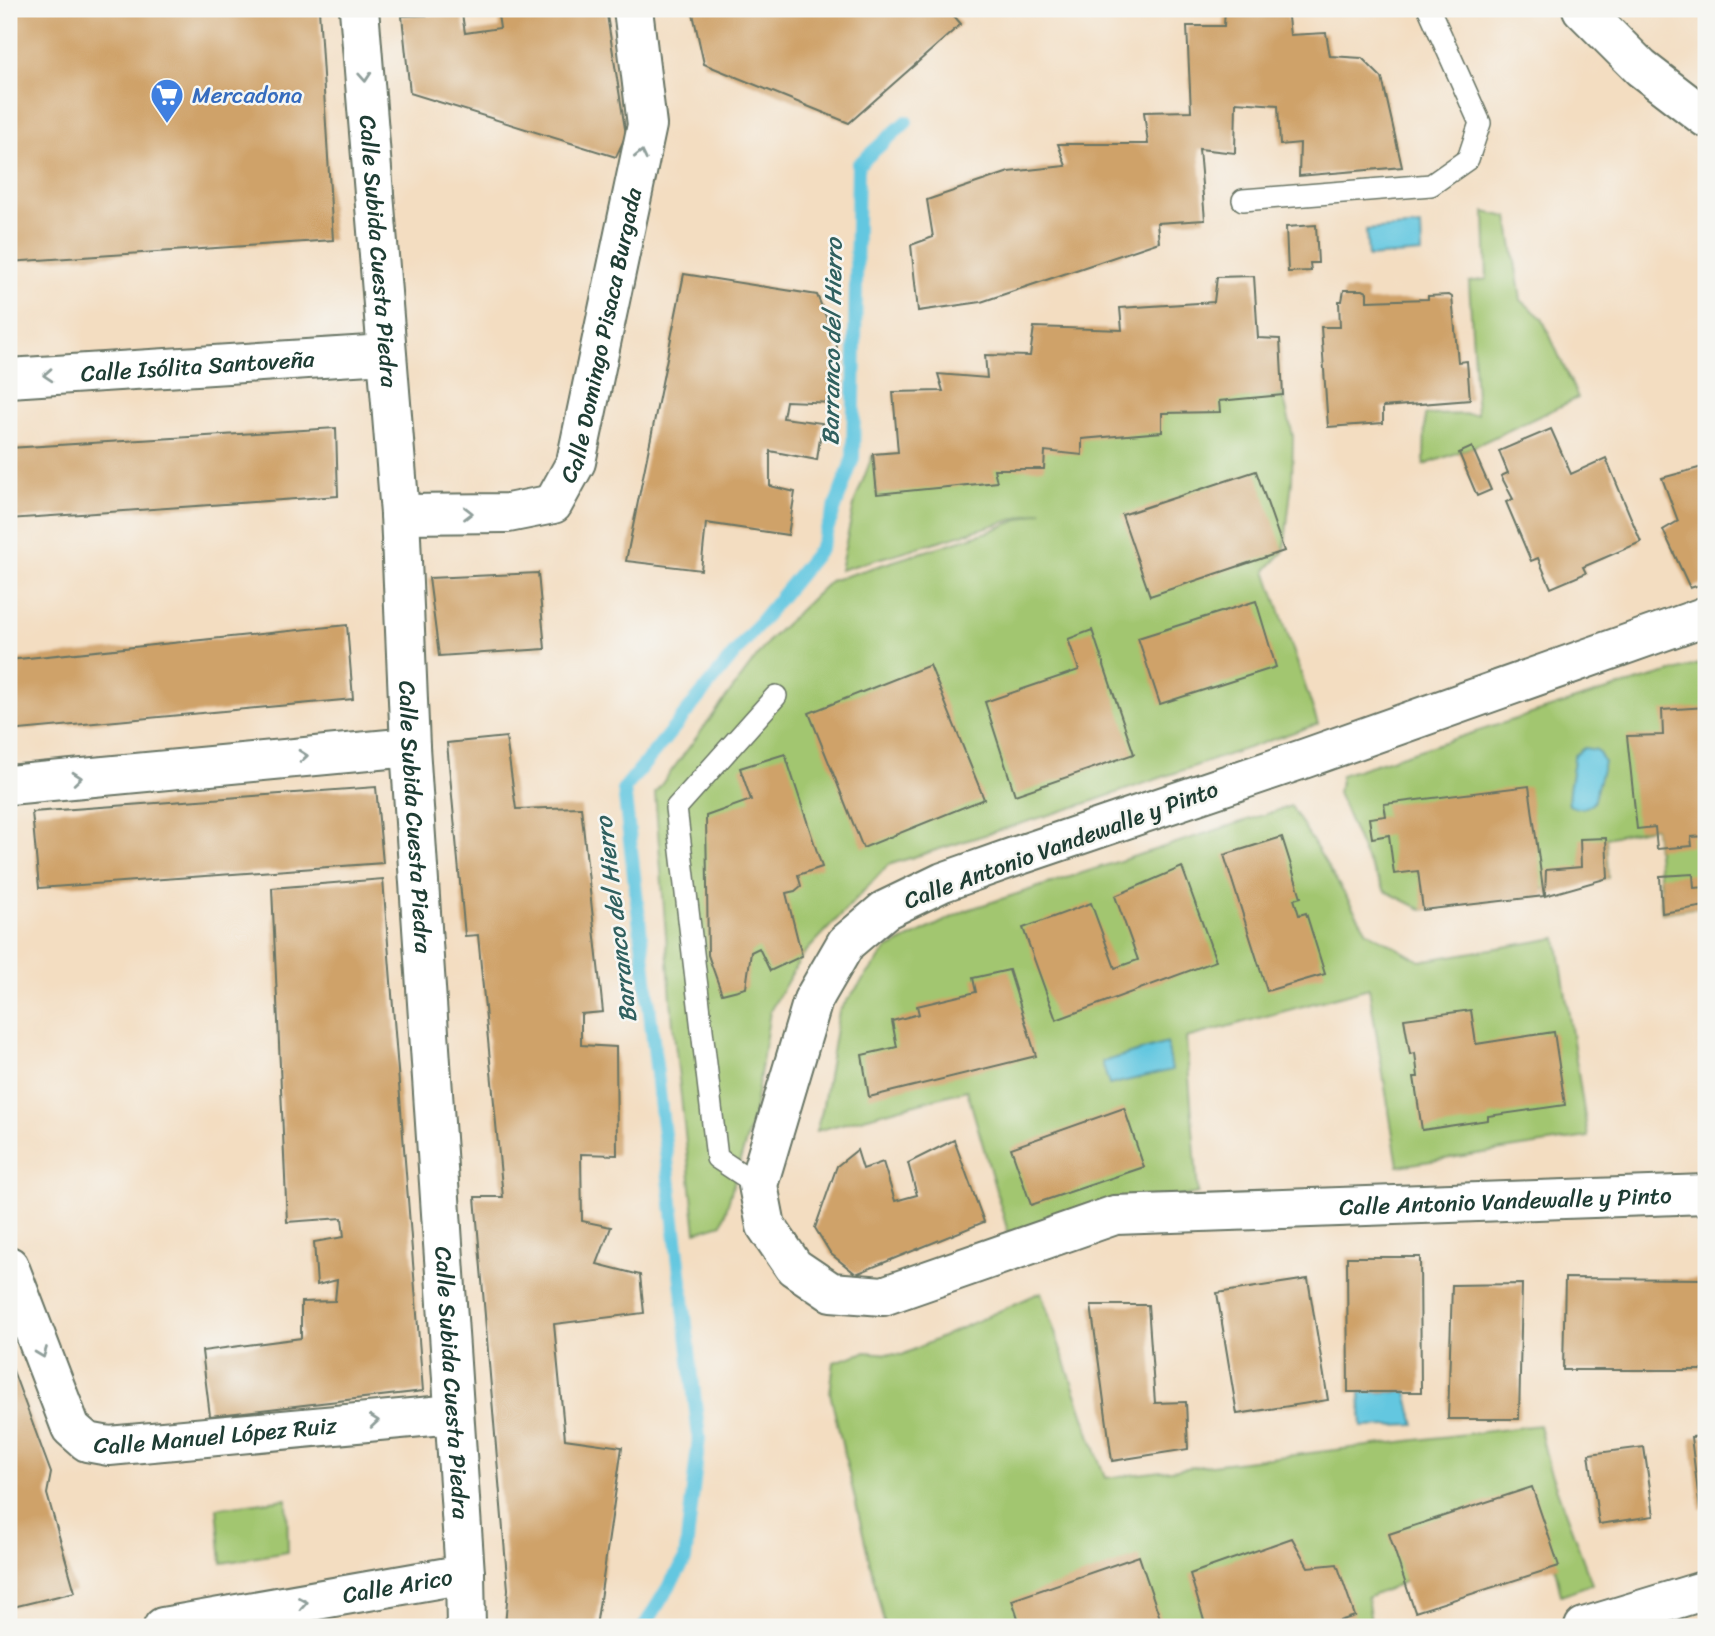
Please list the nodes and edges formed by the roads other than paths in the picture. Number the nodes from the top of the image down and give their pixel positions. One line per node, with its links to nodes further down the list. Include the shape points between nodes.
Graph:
1 (359, 9): 7 (street, Calle Subida Cuesta Piedra, one-way to 7)
2 (633, 9): 9 (street, Calle Domingo Pisaca Burgada, one-way to 2, via 508,513 553,504 576,463 647,125)
3 (1429, 9): 6 (lane, via 1480,123 1468,159 1431,185)
4 (1582, 9): 5 (street, via 1641,68)
5 (1706, 118)
6 (1243, 200)
7 (385, 354): 8 (street, Calle Isólita Santoveña, one-way to 8); 9 (street, Calle Subida Cuesta Piedra)
8 (9, 378)
9 (400, 514): 12 (street, Calle Subida Cuesta Piedra)
10 (1706, 616): 14 (street, Calle Antonio Vandewalle y Pinto, via 943,882 885,909 846,943 813,1000)
11 (776, 696): 14 (lane, via 676,808 717,1158)
12 (410, 747): 13 (street, one-way to 12); 17 (street, Calle Subida Cuesta Piedra)
13 (9, 785)
14 (758, 1185): 15 (street, Calle Antonio Vandewalle y Pinto, via 766,1226 794,1266 831,1292 884,1296 1115,1214)
15 (1706, 1194)
16 (9, 1266): 17 (street, Calle Manuel López Ruiz, one-way to 17, via 71,1428 87,1442 109,1446)
17 (454, 1414): 18 (street, Calle Subida Cuesta Piedra)
18 (465, 1574): 20 (street, Calle Arico, one-way to 18); 21 (street, Calle Subida Cuesta Piedra)
19 (1706, 1590): 22 (street)
20 (163, 1627)
21 (466, 1627)
22 (1584, 1627)

